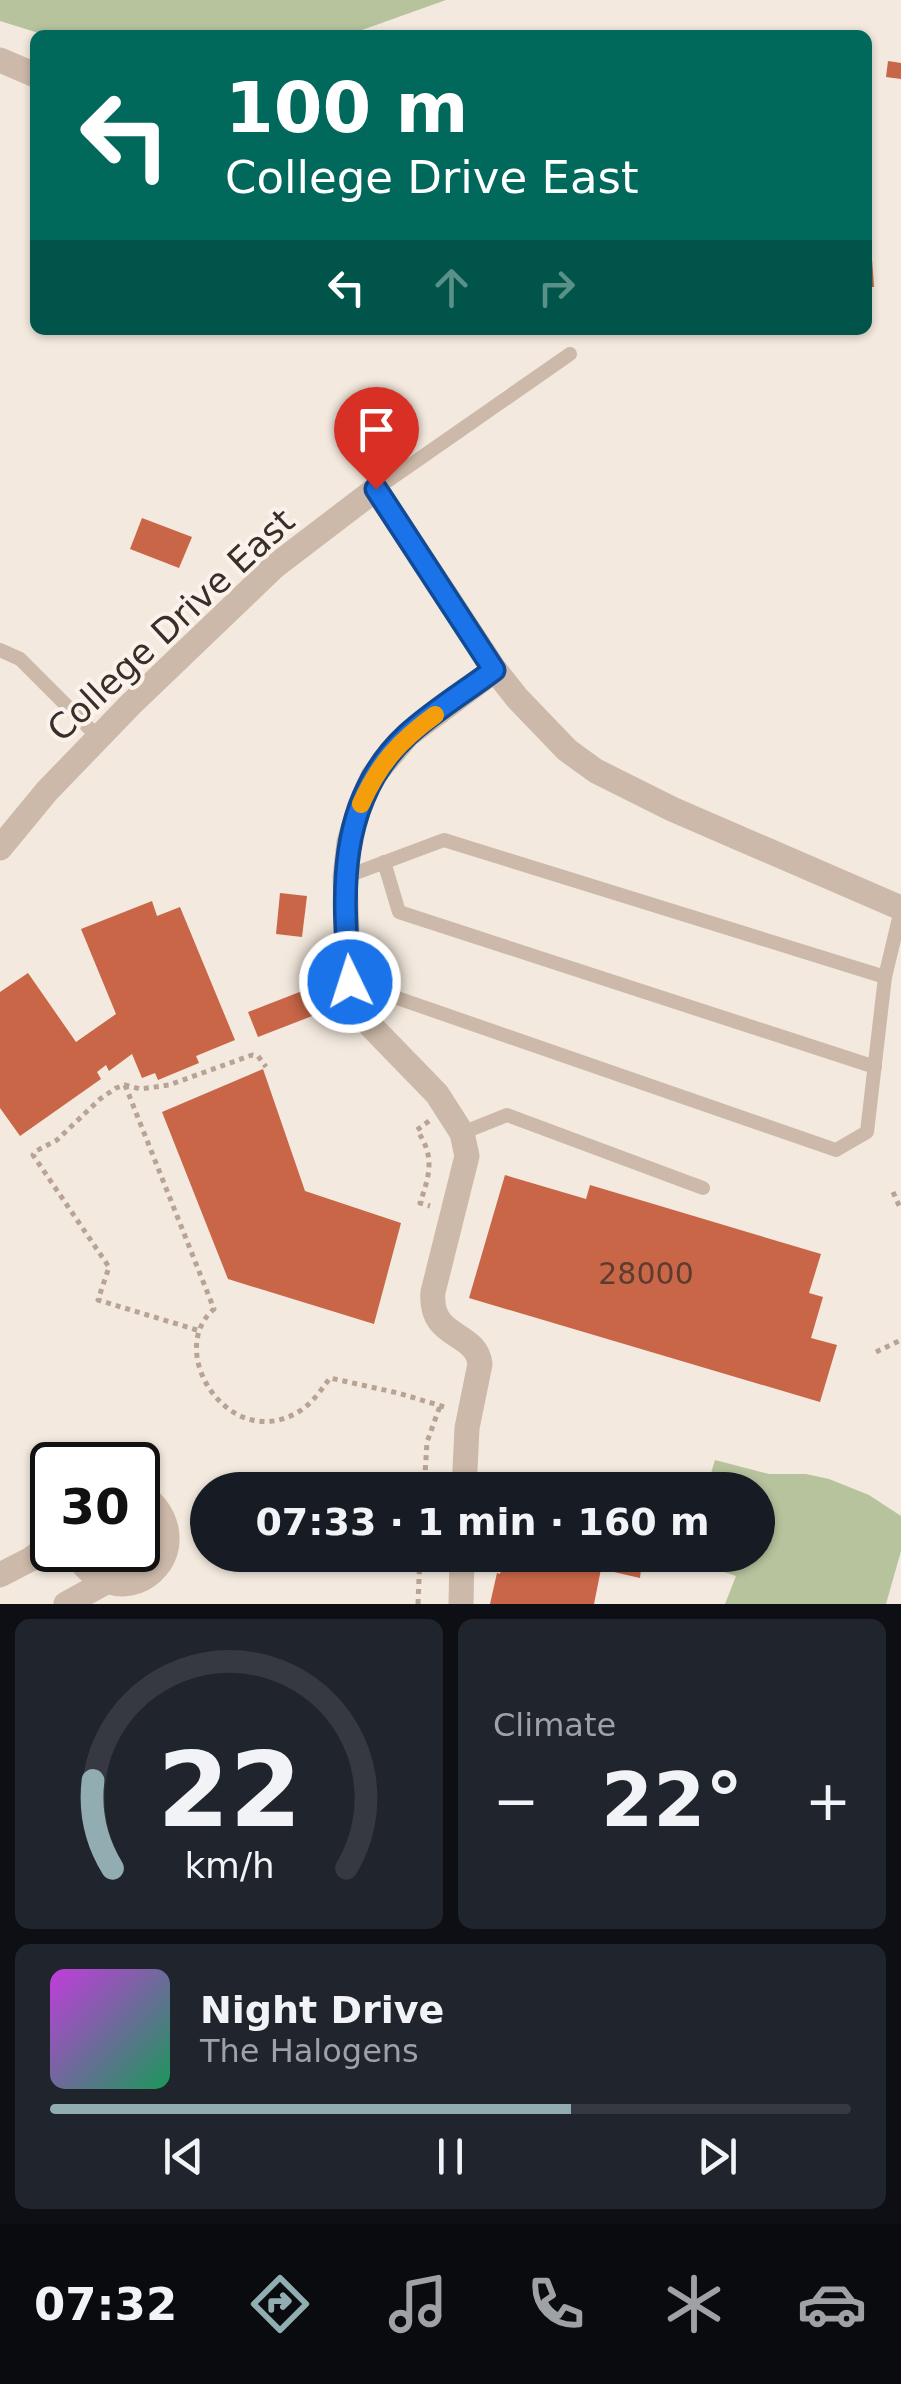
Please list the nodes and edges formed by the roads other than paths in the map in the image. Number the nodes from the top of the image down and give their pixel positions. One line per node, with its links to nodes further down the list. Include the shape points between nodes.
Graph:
1 (0, 60): 2 (street)
2 (30, 73)
3 (570, 354): 4 (lane)
4 (376, 489): 6 (street); 7 (street, College Drive East, via 275,566)
5 (0, 650): 7 (lane, via 20,659)
6 (494, 670): 10 (street, via 408,734 373,776 349,842); 11 (street, via 567,750 596,771)
7 (99, 738): 8 (street, College Drive East)
8 (0, 848)
9 (384, 862): 10 (lane); 12 (lane, via 444,840); 14 (lane, via 399,912)
10 (345, 877): 13 (street)
11 (901, 909): 12 (lane)
12 (885, 977): 14 (lane)
13 (350, 982): 14 (lane, via 836,1150 867,1132); 15 (street, via 370,1025 437,1094)
14 (875, 1067)
15 (462, 1133): 16 (lane, via 508,1116); 17 (street, via 467,1156 432,1306 446,1328 479,1354)
16 (704, 1188)
17 (465, 1472)
18 (160, 1512): 20 (street, via 167,1546)
19 (30, 1560): 24 (street)
20 (160, 1562)
21 (90, 1572): 25 (street)
22 (152, 1572): 25 (street, via 123,1584)
23 (462, 1572): 27 (street)
24 (0, 1576)
25 (106, 1582): 26 (street)
26 (66, 1604)
27 (461, 1604)

